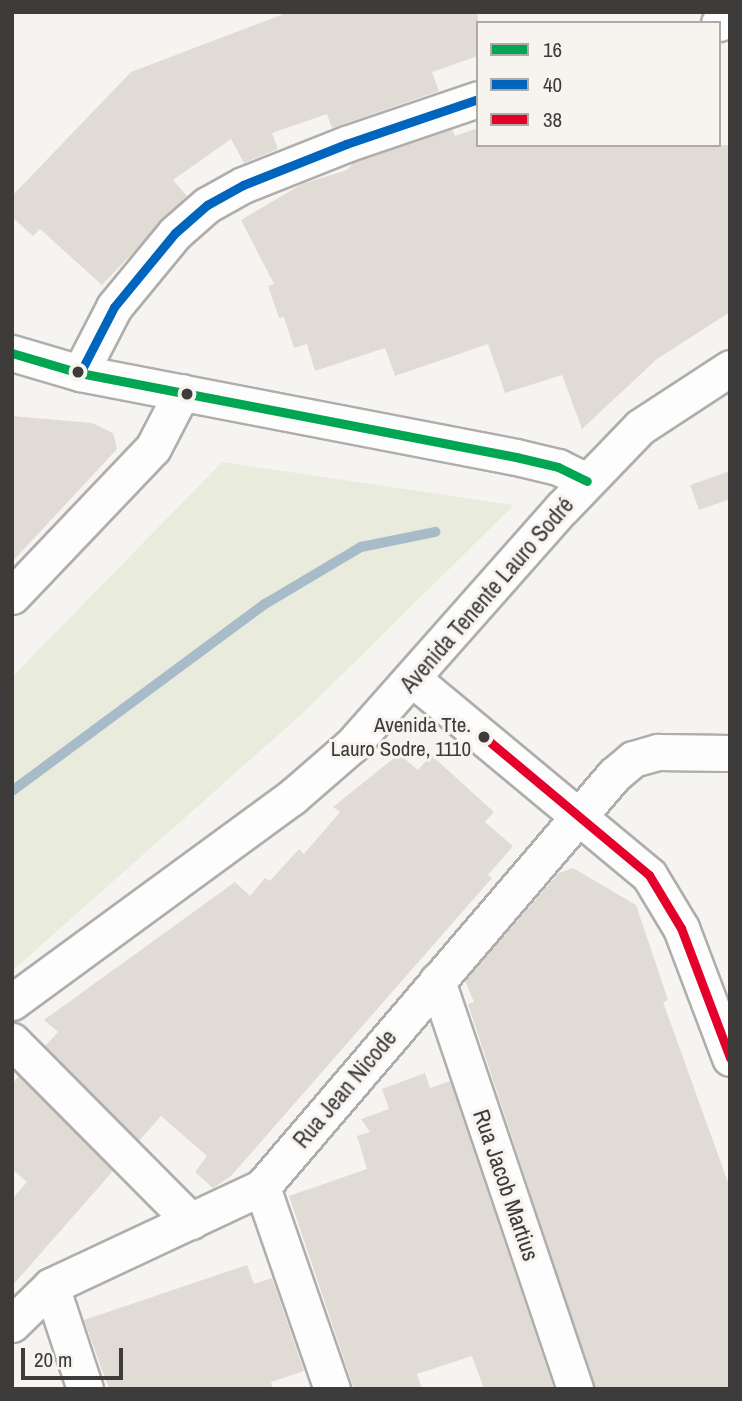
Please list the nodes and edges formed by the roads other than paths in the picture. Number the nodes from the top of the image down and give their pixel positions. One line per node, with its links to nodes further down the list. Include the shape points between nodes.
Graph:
1 (476, 100): 4 (street, via 346,144 243,185 207,205 175,233 114,307)
2 (18, 364): 4 (street)
3 (730, 368): 6 (street, Avenida Tenente Lauro Sodré, via 640,427)
4 (80, 373): 5 (street)
5 (182, 392): 6 (street, via 516,457 558,467); 7 (street, via 153,448)
6 (587, 481): 8 (street, Avenida Tenente Lauro Sodré)
7 (12, 596)
8 (414, 680): 10 (street); 12 (street, Avenida Tenente Lauro Sodré, via 352,745 292,797)
9 (730, 753): 10 (street, Rua Jean Nicode, via 658,752 633,759)
10 (580, 815): 11 (street, Rua Jean Nicode); 14 (street, via 649,876 681,929)
11 (437, 981): 15 (street, Rua Jean Nicode); 21 (street, Rua Jacob Martius)
12 (12, 1002)
13 (12, 1041): 16 (street)
14 (730, 1058)
15 (262, 1187): 16 (street, Rua Jean Nicode); 20 (street)
16 (191, 1221): 17 (street, Rua Jean Nicode)
17 (51, 1286): 18 (street, Rua Jean Nicode); 19 (street)
18 (12, 1324)
19 (85, 1389)
20 (332, 1389)
21 (575, 1389)

